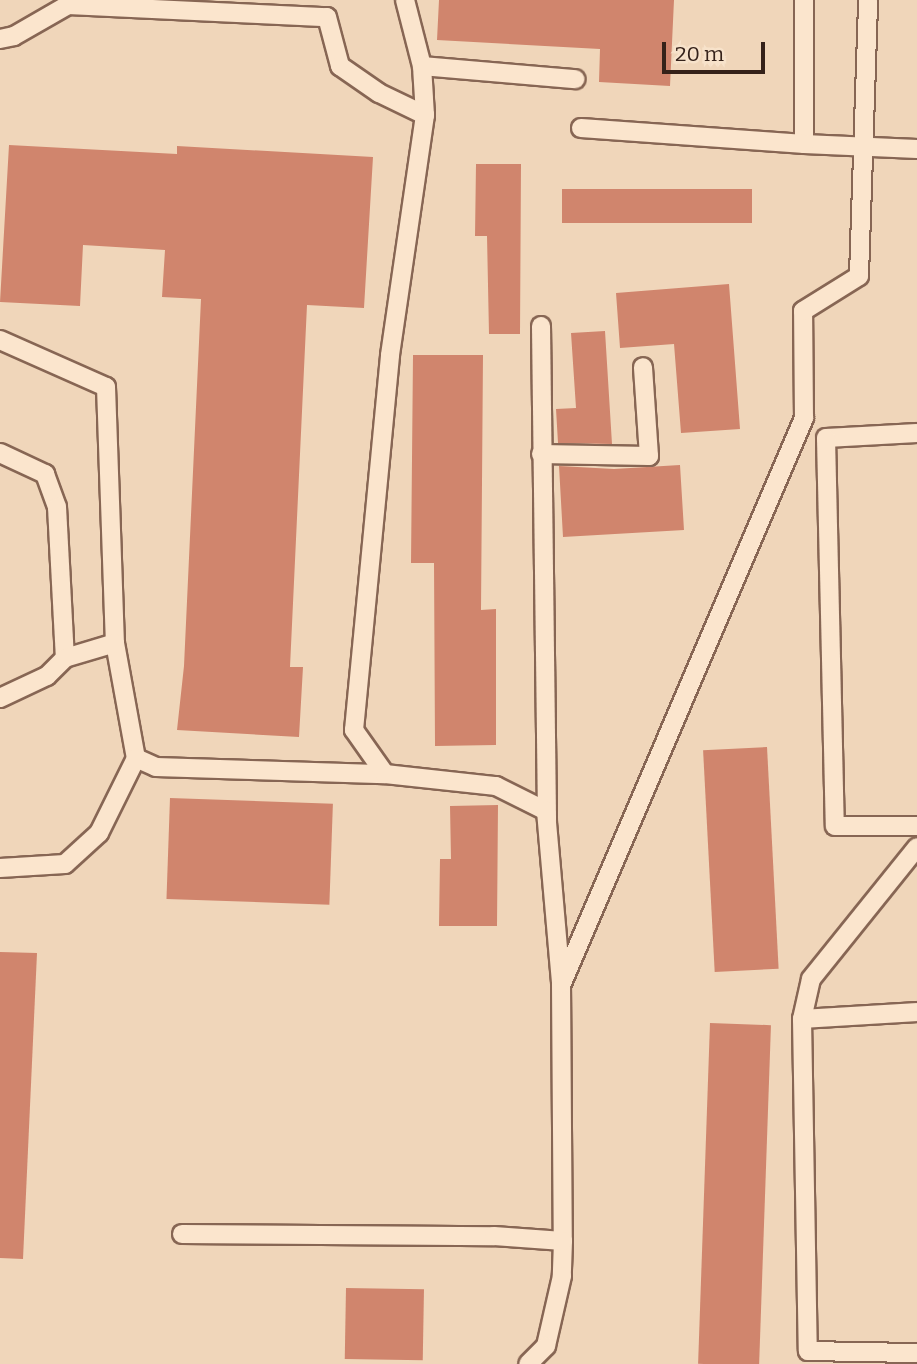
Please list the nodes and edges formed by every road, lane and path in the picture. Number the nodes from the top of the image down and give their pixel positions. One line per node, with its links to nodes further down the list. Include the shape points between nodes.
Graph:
1 (405, 0): 5 (lane)
2 (804, 0): 9 (lane)
3 (867, 0): 10 (lane)
4 (0, 38): 7 (lane, via 14,36 68,5 327,17 340,66 379,93)
5 (422, 66): 6 (lane); 7 (lane)
6 (575, 79)
7 (425, 115): 22 (lane, via 390,355 354,730)
8 (581, 128): 9 (lane)
9 (804, 144): 10 (lane)
10 (863, 146): 11 (lane); 27 (lane, via 859,276 803,311 804,418)
11 (917, 149)
12 (541, 326): 17 (lane)
13 (0, 340): 18 (lane, via 106,387)
14 (643, 367): 17 (lane, via 649,456)
15 (917, 433): 24 (lane, via 826,438 835,826)
16 (0, 453): 19 (lane, via 45,474 57,507)
17 (541, 454): 23 (lane)
18 (115, 643): 19 (lane); 21 (lane)
19 (65, 658): 20 (lane, via 47,676)
20 (0, 698)
21 (135, 758): 22 (lane, via 156,766); 26 (lane, via 99,833 65,864)
22 (385, 775): 23 (lane, via 496,786)
23 (546, 811): 27 (lane)
24 (917, 826)
25 (917, 846): 29 (lane, via 811,979)
26 (0, 868)
27 (561, 984): 31 (lane)
28 (917, 1012): 29 (lane)
29 (802, 1019): 32 (lane, via 808,1351)
30 (182, 1234): 31 (lane, via 494,1236)
31 (563, 1241): 33 (lane, via 562,1276 546,1346)
32 (917, 1353)
33 (528, 1364)

